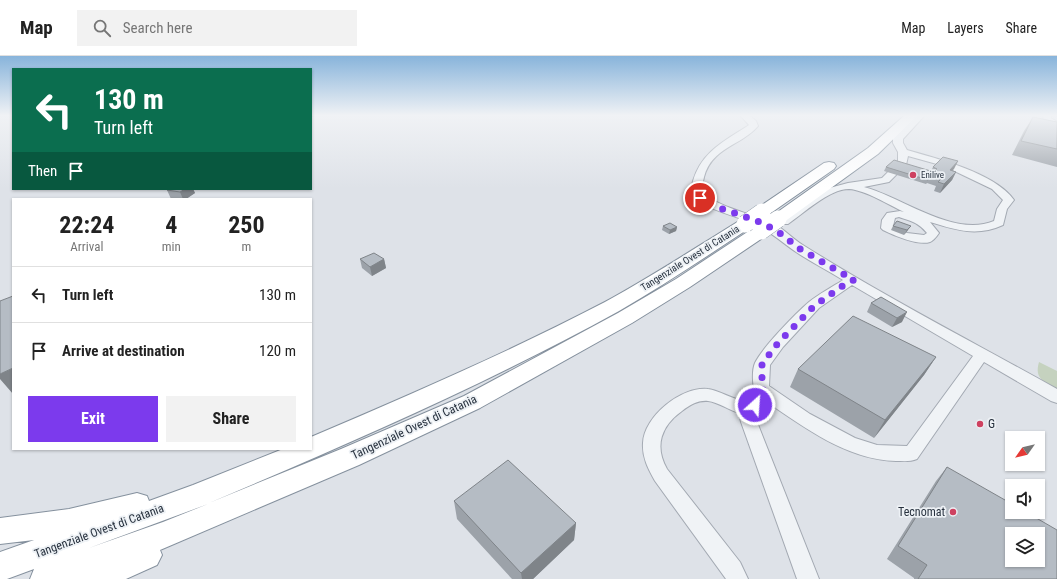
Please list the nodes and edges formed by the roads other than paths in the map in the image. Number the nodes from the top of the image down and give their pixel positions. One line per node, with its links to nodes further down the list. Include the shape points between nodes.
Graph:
1 (734, 139): 11 (street, via 707,160 701,171 697,194 707,202 777,231 800,249)
2 (886, 139): 9 (highway)
3 (899, 139): 5 (street)
4 (862, 142): 10 (highway, bridge, via 762,212)
5 (903, 152): 6 (street, via 903,163 885,180); 8 (street, via 947,164 996,187 1009,200 1002,209 999,224 994,228 976,229)
6 (848, 186): 7 (street, via 867,191); 9 (street, via 826,192)
7 (908, 210): 8 (street); 8 (street, via 918,219)
8 (933, 220)
9 (781, 221): 10 (highway, bridge)
10 (758, 229): 13 (highway, Tangenziale Ovest di Catania, via 658,279 556,336); 16 (highway, Tangenziale Ovest di Catania, via 683,283)
11 (854, 280): 12 (street); 14 (street, via 814,306 778,343 762,364 762,387)
12 (982, 354): 14 (street, via 911,454 878,452 857,446); 15 (street)
13 (442, 390): 18 (highway); 19 (highway, Tangenziale Ovest di Catania)
14 (765, 394): 17 (street, via 755,405)
15 (1057, 397)
16 (472, 402): 24 (highway, Tangenziale Ovest di Catania, via 350,457 167,534); 25 (highway, via 370,459 122,565)
17 (747, 408): 26 (street, via 712,395 688,399 677,404 664,418 653,434 652,448 654,462 661,475 733,569); 27 (street, via 748,422)
18 (312, 441)
19 (312, 448)
20 (286, 450): 22 (highway, via 134,506 80,520)
21 (308, 450): 23 (highway, Tangenziale Ovest di Catania, via 199,495)
22 (0, 531)
23 (0, 567)
24 (45, 579)
25 (98, 579)
26 (737, 579)
27 (808, 579)

